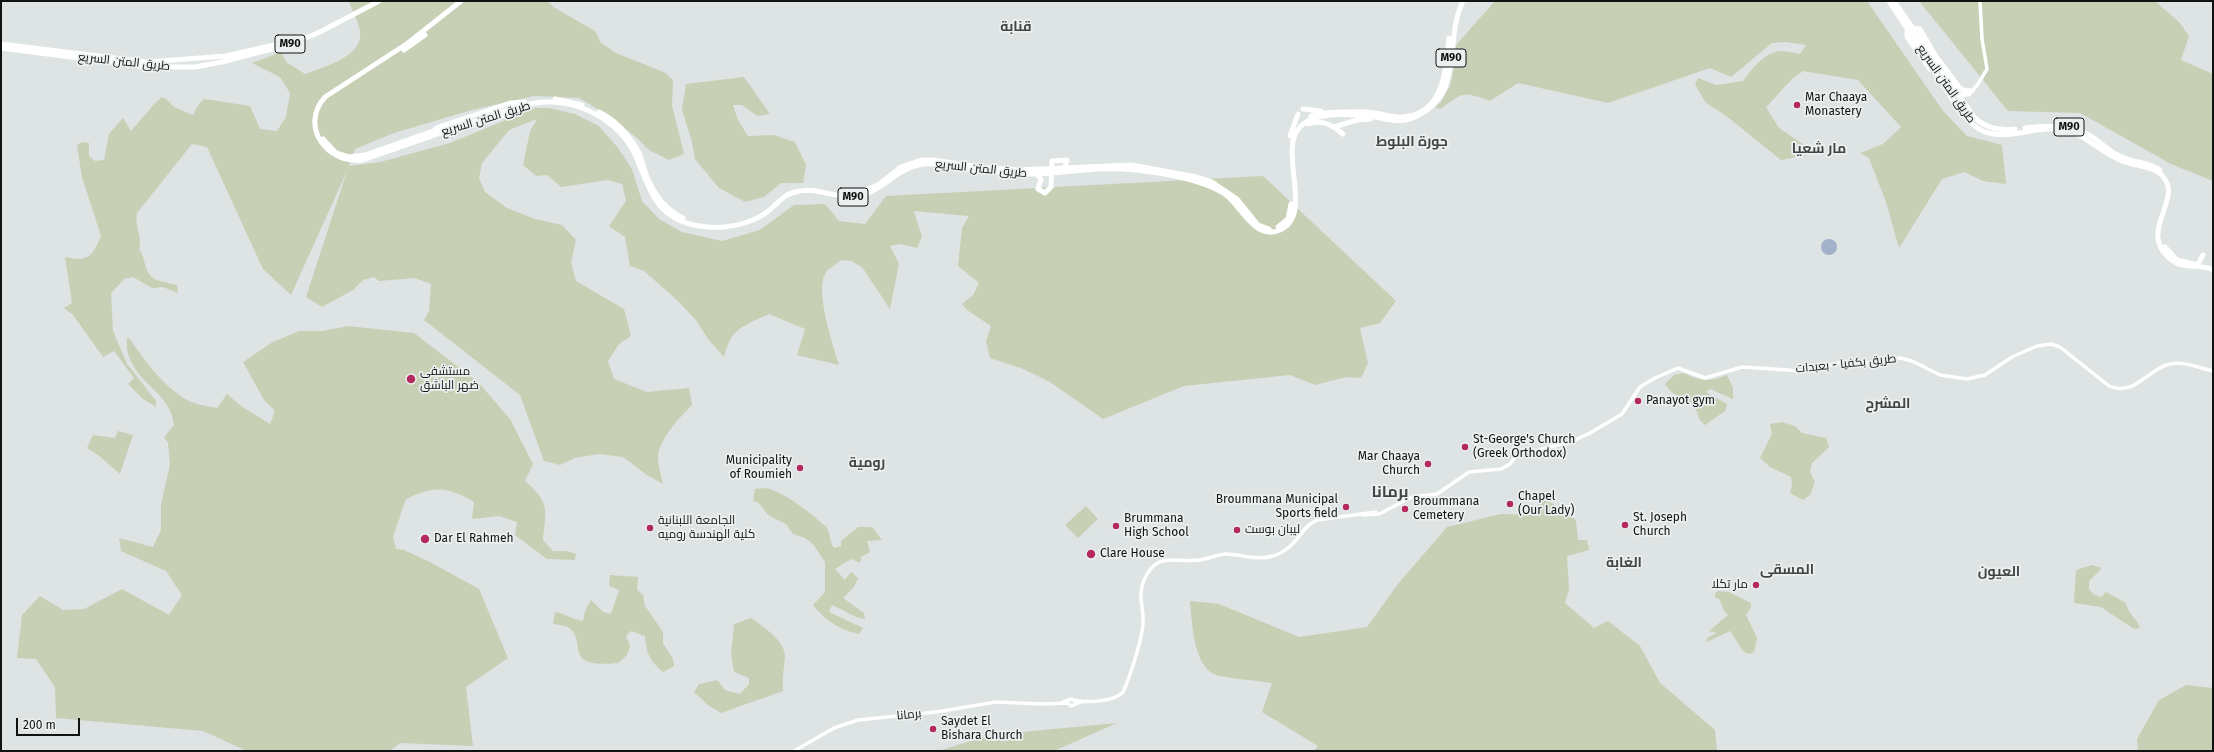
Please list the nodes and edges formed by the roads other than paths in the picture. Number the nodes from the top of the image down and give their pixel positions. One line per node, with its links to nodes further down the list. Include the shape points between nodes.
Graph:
1 (372, 1): 14 (highway, طريق المتن السريع / M90, via 294,39 226,56)
2 (379, 1): 15 (highway, طريق المتن السريع / M90, via 294,43)
3 (461, 1): 17 (highway, طريق المتن السريع / M90, via 408,43)
4 (466, 1): 17 (highway, طريق المتن السريع / M90, via 411,45)
5 (1459, 1): 20 (highway, M90, via 1451,26 1445,79)
6 (1462, 1): 20 (highway, M90, via 1454,25 1448,81 1439,99)
7 (1889, 1): 12 (highway, طريق المتن السريع / M90)
8 (1894, 1): 10 (highway, طريق المتن السريع / M90)
9 (1980, 1): 18 (main road, via 1987,69)
10 (1922, 43): 13 (highway); 30 (highway, طريق المتن السريع / M90, via 1974,118 1983,125)
11 (1, 45): 14 (highway, طريق المتن السريع / M90, via 140,62); 15 (highway, طريق المتن السريع / M90, via 148,67)
12 (1924, 54): 16 (highway, طريق المتن السريع / M90); 18 (highway, via 1956,95)
13 (1935, 55): 16 (highway, via 1920,29 1910,29 1907,37); 18 (highway, via 1960,89)
14 (194, 59): 15 (highway)
15 (195, 67)
16 (1941, 81): 41 (highway, طريق المتن السريع / M90, via 1967,118 1984,131 2000,134 2050,129 2067,130 2090,140 2120,160 2158,173 2164,179 2169,193 2158,227 2161,248 2179,264)
17 (348, 84): 33 (highway, طريق المتن السريع / M90, via 331,93 319,106 315,115 315,126 322,144 333,155 348,161 363,160); 34 (highway, طريق المتن السريع / M90, via 329,98 321,108 318,125 324,142 336,153 349,157 365,155 524,102 538,99 562,100 584,105 604,115 624,131 638,151 659,199 678,216 702,224 725,224 747,219 765,210 784,193 798,188 815,188 842,194 859,193 878,185 901,167 920,160 1001,169)
18 (1969, 93): 30 (highway, via 1968,102 1973,111 1982,121)
19 (532, 104): 26 (highway); 33 (highway, طريق المتن السريع / M90, via 485,117); 36 (highway, طريق المتن السريع / M90, via 548,102 570,105 601,117 616,128 631,146 650,192 659,204 681,221 703,227 750,221 768,211 785,196 798,191 814,190 845,197 860,196 873,192 905,169 921,164)
20 (1427, 108): 24 (highway, M90)
21 (1303, 110): 22 (highway)
22 (1328, 113): 24 (highway, M90, via 1367,112 1402,117); 32 (highway, M90, via 1305,119 1294,128)
23 (1298, 114): 32 (highway, طريق المتن السريع)
24 (1419, 114): 25 (highway, M90, via 1401,121)
25 (1379, 118): 27 (highway, M90, via 1323,117 1308,121); 28 (highway, via 1358,120)
26 (477, 124): 29 (highway); 33 (highway)
27 (1300, 127): 28 (highway, via 1320,122); 35 (highway, طريق المتن السريع / M90, via 1294,135 1292,145 1294,213 1286,226 1274,232 1258,230 1229,198 1202,182 1134,169 1096,169)
28 (1334, 127): 31 (highway)
29 (482, 128)
30 (1997, 130): 39 (highway, طريق المتن السريع / M90, via 2049,125 2071,128 2091,136 2121,157 2158,169 2167,177 2172,191 2171,202 2162,224 2164,246 2177,260)
31 (1343, 134)
32 (1290, 136): 34 (highway, طريق المتن السريع / M90, via 1290,214 1284,224 1274,229 1258,225 1232,195 1204,179 1131,165 1095,165)
33 (386, 152)
34 (1067, 169): 37 (highway, via 1066,161 1052,161)
35 (1081, 172): 36 (highway, طريق المتن السريع / M90); 37 (highway)
36 (1036, 174): 37 (highway, via 1041,179 1038,189 1044,193 1049,190)
37 (1052, 175)
38 (2203, 255): 39 (highway)
39 (2198, 264): 40 (highway, طريق المتن السريع / M90)
40 (2213, 266)
41 (2213, 270)
42 (2213, 371): 43 (main road, طريق بكفيا - بعبدات, via 2171,364 2131,387 2118,389 2109,386 2060,347 2051,344 2020,353 1985,375 1973,378 1944,376 1900,358 1868,363 1839,363 1803,371 1738,368 1711,378 1678,368 1644,384 1636,391 1624,412 1581,438 1516,456 1510,464 1501,469 1470,472 1444,491 1409,498 1381,512 1317,520 1309,525 1292,547 1269,557 1248,558 1225,554 1198,560 1158,562 1147,575 1140,593 1143,623 1123,692 1116,697)
43 (1074, 702): 44 (main road, برمانا, via 1070,706 1068,702 996,702 936,712 858,720 834,728)
44 (794, 751)

